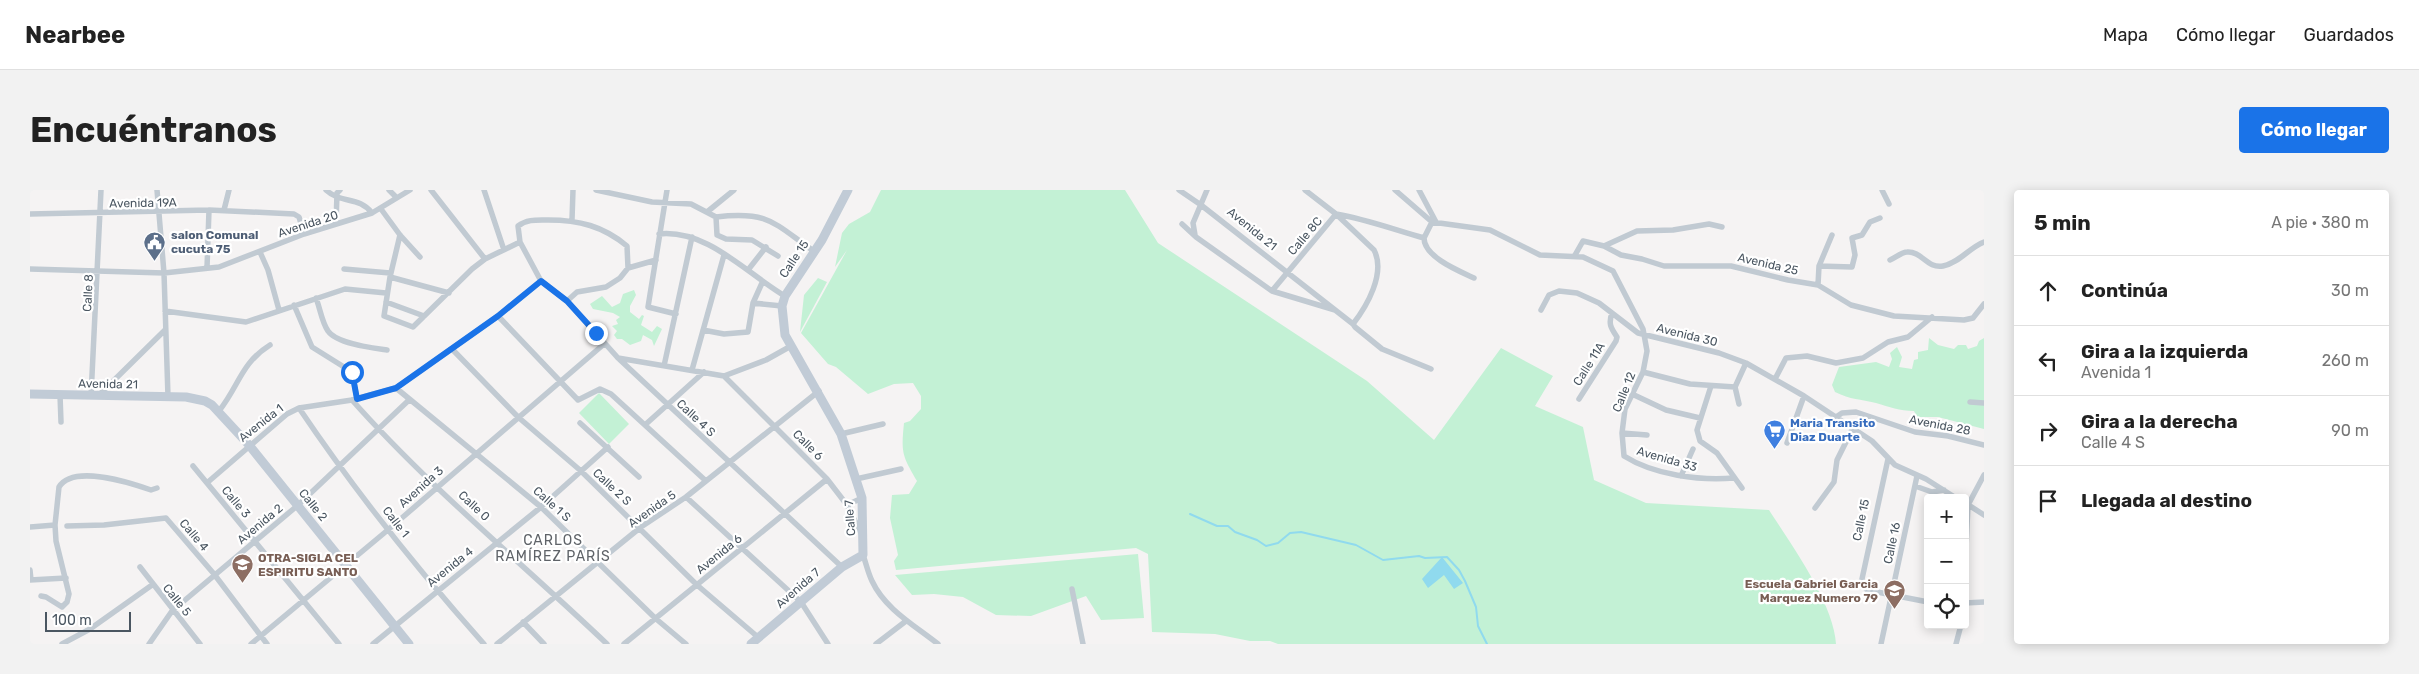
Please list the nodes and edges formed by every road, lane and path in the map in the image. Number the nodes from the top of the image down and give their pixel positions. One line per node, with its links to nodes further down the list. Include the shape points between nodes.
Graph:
1 (101, 190): 33 (street, Calle 8)
2 (157, 190): 30 (street)
3 (229, 190): 28 (street)
4 (326, 190): 22 (street)
5 (340, 190): 22 (street)
6 (389, 190): 21 (street)
7 (410, 190): 21 (street, Avenida 20)
8 (431, 190): 60 (street)
9 (484, 190): 53 (street)
10 (573, 190): 37 (street)
11 (596, 190): 23 (street)
12 (667, 190): 23 (street)
13 (734, 190): 29 (street)
14 (848, 190): 55 (main road, Calle 15)
15 (1179, 190): 24 (street, Avenida 21)
16 (1207, 190): 24 (street)
17 (1305, 190): 34 (street)
18 (1395, 190): 38 (street)
19 (1419, 190): 38 (street)
20 (1882, 190): 25 (street)
21 (396, 197): 26 (street, Avenida 20)
22 (337, 198): 31 (street, via 363,203); 39 (street)
23 (666, 202): 29 (street, via 691,204); 43 (street)
24 (1201, 204): 47 (street, via 1193,223); 71 (street, Avenida 21)
25 (1889, 204)
26 (381, 209): 31 (street, Avenida 20); 44 (street)
27 (209, 210): 28 (street, Avenida 19A); 30 (street, Avenida 19A); 64 (street)
28 (224, 210): 42 (street, Avenida 19A, via 294,214 299,217)
29 (707, 212): 35 (street)
30 (160, 213): 33 (street, Avenida 19A); 70 (street)
31 (372, 213): 39 (street, Avenida 20)
32 (30, 214): 33 (street, Avenida 19A)
33 (100, 214): 69 (street, Calle 8)
34 (1336, 214): 48 (street, via 1361,218); 71 (street, Calle 8C); 97 (street, via 1374,250 1378,263 1372,290)
35 (716, 217): 52 (street, via 717,235 726,239 752,240); 55 (street, via 740,214 767,218)
36 (1880, 218): 63 (street, via 1870,222 1862,235 1852,238 1855,255 1852,267)
37 (572, 220): 49 (street, via 523,222 517,230); 65 (street, via 592,224 627,246)
38 (1434, 222): 48 (street); 57 (street, Avenida 30, via 1490,230 1540,255)
39 (336, 224): 42 (street, Avenida 20)
40 (1182, 224): 47 (street)
41 (1722, 227): 51 (street, via 1709,224 1637,231)
42 (304, 234): 54 (street, Avenida 20)
43 (659, 234): 46 (street); 61 (street)
44 (400, 235): 59 (street); 72 (street)
45 (1832, 235): 63 (street)
46 (692, 236): 56 (street); 92 (street)
47 (1196, 237): 77 (street)
48 (1424, 238): 73 (street, via 1431,253)
49 (520, 242): 53 (street); 74 (street)
50 (1984, 242): 62 (street, via 1942,266 1934,266 1910,252)
51 (1604, 246): 57 (street, Avenida 25, via 1583,241); 76 (street, Avenida 25, via 1620,255 1664,266 1731,266)
52 (766, 247): 58 (street); 68 (street)
53 (504, 250): 60 (street)
54 (260, 252): 64 (street, Avenida 20, via 219,268); 88 (street)
55 (815, 252): 80 (main road, Calle 15)
56 (724, 255): 68 (street); 99 (street)
57 (1575, 255): 100 (street, Avenida 30, via 1613,271)
58 (778, 256)
59 (420, 257)
60 (485, 260): 79 (street)
61 (656, 260): 65 (street); 92 (street, via 648,306)
62 (1890, 260)
63 (1819, 266): 76 (street)
64 (207, 268): 70 (street, Avenida 20)
65 (628, 268): 82 (street, via 606,287 577,292)
66 (30, 269): 69 (street, Avenida 20)
67 (344, 269): 72 (street)
68 (748, 270): 75 (street)
69 (99, 272): 70 (street, Avenida 20); 123 (street, Calle 8)
70 (164, 272): 90 (street)
71 (1288, 272): 77 (street, Calle 8C); 91 (street, Avenida 21)
72 (390, 275): 78 (street); 79 (street)
73 (1474, 278)
74 (541, 281): 82 (street, Calle 4 S); 95 (street, Avenida 1)
75 (762, 282): 80 (street); 84 (street)
76 (1818, 285): 96 (street, Avenida 25, via 1851,305 1894,316)
77 (1272, 291): 91 (street)
78 (386, 293): 81 (street, via 345,289); 83 (street)
79 (449, 293): 94 (street)
80 (785, 296): 87 (main road, Calle 15)
81 (316, 298): 86 (street); 105 (street, via 328,331 334,336 346,342)
82 (567, 301): 101 (street, Calle 4 S)
83 (386, 302): 94 (street); 94 (street, via 385,318 414,327)
84 (754, 303): 87 (street); 99 (street, via 748,332 724,334)
85 (1984, 304): 96 (street, Avenida 25, via 1973,318)
86 (294, 305): 88 (street); 127 (street, via 312,347 352,372)
87 (782, 306): 103 (main road, Calle 15, via 783,330)
88 (279, 310): 90 (street, via 246,322)
89 (1541, 310): 93 (street, via 1549,295 1559,291 1577,293 1599,303)
90 (164, 311): 98 (street)
91 (1340, 312): 97 (street, Avenida 21)
92 (676, 314): 108 (street)
93 (1612, 314): 100 (street, via 1638,334); 129 (street, Calle 11A, via 1610,327 1617,336 1616,341)
94 (424, 316)
95 (498, 316): 104 (street, Avenida 1); 115 (street)
96 (1932, 317): 114 (street, via 1908,337 1888,342 1863,358 1836,363 1807,356 1786,358)
97 (1354, 325): 109 (street, Avenida 21, via 1382,349)
98 (165, 330): 123 (street); 125 (street)
99 (703, 330): 110 (street)
100 (1646, 335): 107 (street, Avenida 30); 112 (street, Calle 12)
101 (604, 344): 106 (street, Calle 4 S); 115 (street, Avenida 3)
102 (270, 345): 135 (street, via 246,365 233,393)
103 (791, 346): 113 (street, via 766,360); 119 (main road, Calle 7)
104 (452, 349): 118 (street, Avenida 1); 136 (street, Calle 2 S)
105 (388, 350)
106 (618, 358): 108 (street); 133 (street, Calle 4 S)
107 (1746, 363): 114 (street, Avenida 30); 117 (street)
108 (664, 366): 110 (street)
109 (1431, 369)
110 (692, 370): 111 (street)
111 (704, 372): 113 (street); 133 (street)
112 (1643, 372): 116 (street, via 1668,380); 121 (street, Calle 12)
113 (724, 376): 143 (street, Calle 6)
114 (1775, 379): 124 (street, Avenida 30)
115 (559, 381): 136 (street, Avenida 3); 141 (street, via 579,400 604,390)
116 (1711, 386): 117 (street); 138 (street)
117 (1734, 387): 132 (street)
118 (396, 388): 127 (street, Avenida 1); 128 (street, Calle 1 S)
119 (819, 391): 143 (street, Avenida 5); 147 (main road, Calle 7)
120 (30, 394): 122 (main road, Avenida 21)
121 (1632, 394): 138 (street, via 1666,410); 146 (street, Calle 12, via 1625,409)
122 (60, 395): 123 (main road, Avenida 21); 139 (street)
123 (94, 396): 125 (main road, Avenida 21)
124 (1804, 396): 137 (street, Avenida 30); 149 (street)
125 (168, 397): 126 (main road, Avenida 21)
126 (186, 397): 135 (main road, Calle 2, via 205,401)
127 (355, 399): 134 (street, Avenida 1); 145 (street, Calle 0)
128 (409, 400): 145 (street, Avenida 2); 154 (street, Calle 1 S)
129 (1579, 400)
130 (1970, 402): 131 (street)
131 (1984, 403)
132 (1739, 404)
133 (667, 405): 141 (street); 157 (street, Calle 4 S)
134 (298, 408): 150 (street, Avenida 1); 159 (street, Calle 1)
135 (219, 411): 150 (main road, Calle 2)
136 (518, 417): 154 (street, Avenida 3); 161 (street, Calle 2 S)
137 (1836, 417): 144 (street, Avenida 30); 151 (street, Avenida 28, via 1856,412 1915,432)
138 (1700, 418): 166 (street, via 1700,441 1717,453)
139 (62, 422)
140 (580, 423): 152 (street)
141 (646, 424): 169 (street)
142 (883, 424): 147 (street)
143 (775, 426): 157 (street, Avenida 5); 167 (street, Calle 6)
144 (1853, 428): 156 (street, Avenida 30, via 1872,441); 184 (street, via 1837,460 1834,482)
145 (379, 431): 159 (street, Avenida 2); 171 (street, Calle 0)
146 (1622, 433): 148 (street); 155 (street, Calle 12)
147 (842, 434): 168 (main road, Calle 7)
148 (1647, 436)
149 (1787, 443)
150 (249, 445): 170 (street, Avenida 1); 181 (main road, Calle 2)
151 (1984, 445)
152 (608, 447): 161 (street, Avenida 4); 163 (street)
153 (1692, 449): 164 (street)
154 (476, 452): 171 (street, Avenida 3); 183 (street, Calle 1 S)
155 (1624, 456): 164 (street, Avenida 33)
156 (1888, 459): 165 (street, Avenida 30); 211 (street, Calle 15, via 1862,585 1867,590)
157 (729, 463): 169 (street, Avenida 5); 185 (street, Calle 4 S)
158 (193, 466): 170 (street, Calle 3)
159 (340, 468): 181 (street, Avenida 2); 191 (street, Calle 1)
160 (901, 468): 168 (street)
161 (581, 471): 183 (street, Avenida 4); 190 (street, Calle 2 S)
162 (1984, 475): 179 (street)
163 (639, 476)
164 (1681, 476): 166 (street, Avenida 33, via 1711,480)
165 (1917, 476): 172 (street, Calle 16); 175 (street, Avenida 30)
166 (1734, 478): 174 (street)
167 (827, 479): 180 (street, Calle 6); 185 (street, Avenida 6)
168 (856, 479): 178 (main road, Calle 7)
169 (706, 481): 177 (street, Avenida 5)
170 (208, 482): 193 (street, Calle 3)
171 (436, 486): 191 (street, Avenida 3); 194 (street, Calle 0)
172 (1915, 486): 175 (street, Avenida 30, via 1932,492); 211 (street, Calle 16)
173 (157, 488): 187 (street, via 151,490 97,476 70,478 59,487)
174 (1742, 488)
175 (1944, 490): 176 (street, Avenida 30)
176 (1950, 494)
177 (686, 497): 190 (street, Avenida 5); 195 (street)
178 (862, 498): 180 (street); 192 (main road, Calle 7)
179 (1969, 499)
180 (847, 504): 192 (street, Calle 6)
181 (297, 506): 193 (street, Avenida 2); 198 (main road, Calle 2)
182 (1969, 506): 186 (street)
183 (541, 507): 194 (street, Avenida 4); 197 (street, Calle 1 S)
184 (1815, 508)
185 (785, 514): 195 (street, Avenida 6); 200 (street, Calle 4 S)
186 (1984, 515)
187 (54, 525): 189 (street); 203 (street, via 57,550)
188 (68, 526): 202 (street, Calle 4, via 166,518)
189 (30, 527)
190 (641, 527): 197 (street, Avenida 5); 205 (street, Calle 2 S)
191 (389, 529): 198 (street, Avenida 3); 208 (street, Calle 1)
192 (864, 539): 196 (main road, Calle 7)
193 (256, 541): 202 (street, Avenida 2); 212 (street, Calle 3)
194 (497, 542): 208 (street, Avenida 4); 210 (street, Calle 0)
195 (742, 548): 205 (street, Avenida 6); 214 (street)
196 (863, 555): 200 (main road, Avenida 7); 219 (street, Calle 7, via 872,581)
197 (599, 562): 210 (street, Avenida 5); 218 (street, Calle 1 S)
198 (345, 564): 212 (street, Avenida 3); 221 (main road, Calle 2)
199 (140, 567): 206 (street, Calle 5)
200 (842, 567): 214 (main road, Avenida 7)
201 (30, 570): 204 (street)
202 (214, 574): 217 (street, Avenida 2); 223 (street, Calle 4)
203 (66, 578): 204 (street); 209 (street, via 69,594 64,606)
204 (30, 580)
205 (697, 584): 218 (street, Avenida 6); 225 (street, Calle 2 S)
206 (152, 585): 217 (street, Calle 5); 226 (street, via 90,629)
207 (1072, 589): 244 (street)
208 (437, 591): 221 (street, Avenida 4); 234 (street, Calle 1)
209 (40, 596)
210 (557, 596): 220 (street, Avenida 5); 237 (street, Calle 0)
211 (1891, 596): 213 (street); 245 (street, Calle 16)
212 (303, 599): 223 (street, Avenida 3); 231 (street, Calle 3)
213 (1924, 601)
214 (801, 602): 225 (main road, Avenida 7); 240 (street)
215 (1984, 602): 216 (street)
216 (1969, 604)
217 (172, 611): 227 (street, Avenida 2); 228 (street, Calle 5)
218 (655, 618): 238 (street, Avenida 6); 239 (street, Calle 1 S)
219 (906, 621): 224 (street, Calle 7); 241 (street)
220 (523, 622): 235 (street, Avenida 5); 236 (street)
221 (395, 626): 232 (street, Avenida 4); 233 (main road, Calle 2)
222 (1960, 629): 246 (street)
223 (260, 636): 229 (street, Avenida 3); 230 (street, Calle 4)
224 (933, 640): 242 (street); 243 (street, Calle 7)
225 (755, 641)
226 (62, 644)
227 (149, 644)
228 (200, 644)
229 (250, 644)
230 (267, 644)
231 (339, 644)
232 (373, 644)
233 (409, 644)
234 (484, 644)
235 (497, 644)
236 (544, 644)
237 (607, 644)
238 (624, 644)
239 (686, 644)
240 (828, 644)
241 (876, 644)
242 (926, 644)
243 (938, 644)
244 (1083, 644)
245 (1881, 644)
246 (1956, 644)

